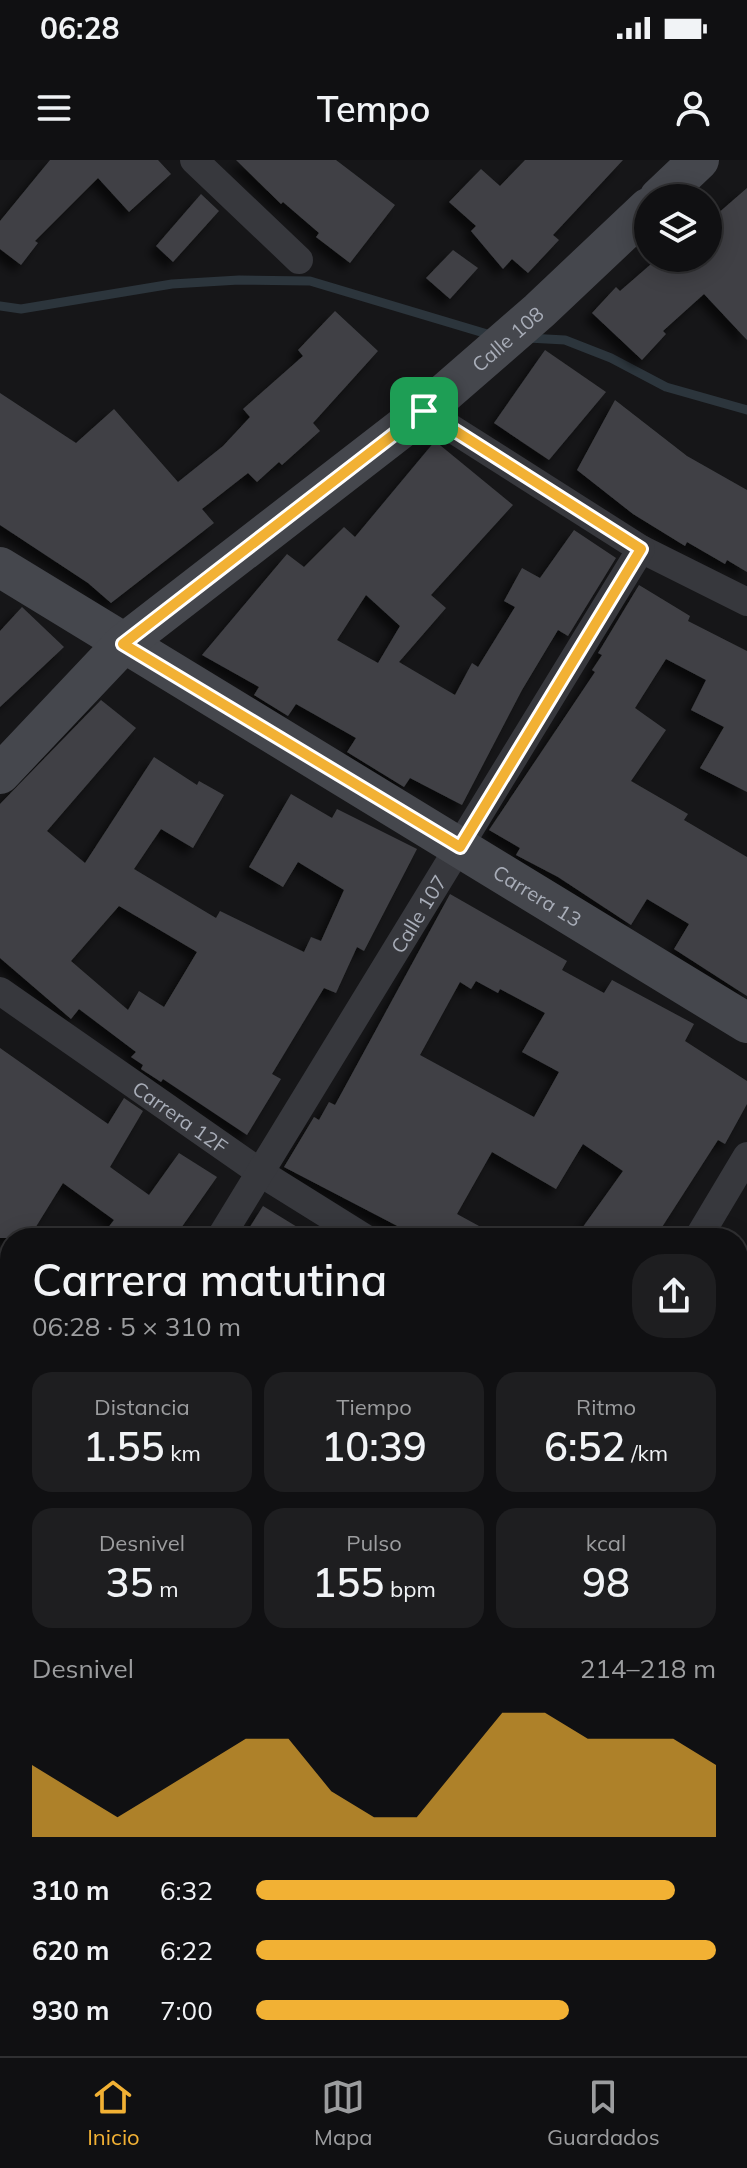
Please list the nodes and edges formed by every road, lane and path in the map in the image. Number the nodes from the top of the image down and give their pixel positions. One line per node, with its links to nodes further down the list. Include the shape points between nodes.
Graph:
1 (194, 160): 5 (street)
2 (699, 160): 3 (street)
3 (674, 184)
4 (634, 221): 6 (street, Calle 108)
5 (299, 260)
6 (424, 411): 7 (street); 10 (street, Calle 108)
7 (641, 549): 9 (street); 12 (street, Calle 107)
8 (0, 567): 10 (street, Carrera 13)
9 (747, 602)
10 (123, 644): 11 (street, Calle 108); 12 (street, Carrera 13)
11 (0, 774)
12 (460, 847): 14 (street, Carrera 13); 16 (street, Calle 107)
13 (0, 991): 16 (street, Carrera 12F)
14 (747, 1023)
15 (747, 1156): 19 (street)
16 (261, 1173): 17 (street, Calle 107); 18 (street, Carrera 12F)
17 (226, 1228)
18 (349, 1228)
19 (704, 1228)

